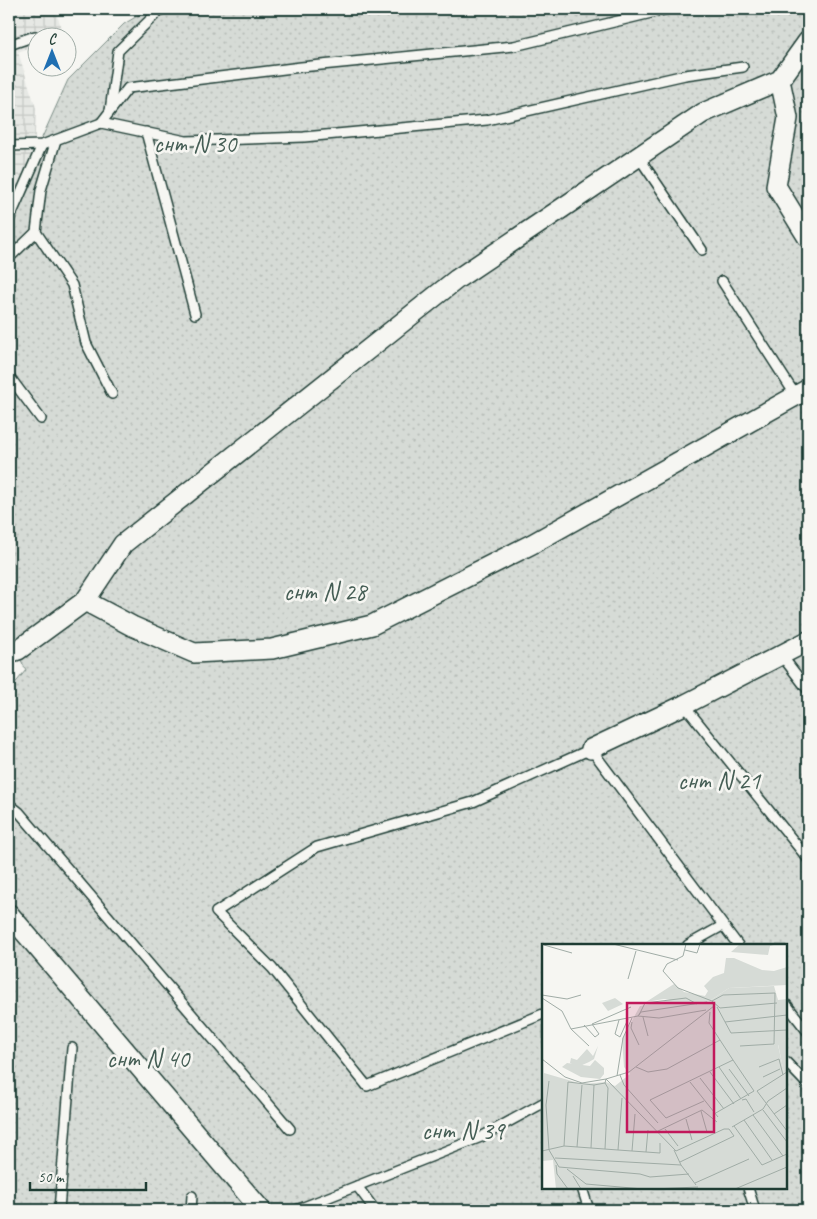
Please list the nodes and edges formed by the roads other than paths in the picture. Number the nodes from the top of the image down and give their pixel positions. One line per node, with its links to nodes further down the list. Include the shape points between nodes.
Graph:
1 (161, 9): 8 (lane, via 118,52)
2 (663, 9): 8 (lane, via 514,46 128,88)
3 (28, 38): 5 (lane)
4 (808, 41): 7 (street)
5 (9, 45)
6 (742, 67): 10 (lane, via 685,76 486,120 304,137 186,141)
7 (780, 80): 14 (street, via 703,113); 17 (street, via 788,118 776,186)
8 (110, 112): 9 (lane)
9 (101, 123): 10 (lane); 11 (lane)
10 (146, 132): 21 (lane)
11 (56, 140): 12 (lane); 16 (lane, via 41,190)
12 (42, 145): 13 (lane); 15 (lane)
13 (9, 146)
14 (638, 156): 18 (lane); 26 (street, via 457,279 123,544)
15 (9, 220)
16 (36, 232): 19 (lane); 24 (lane, via 72,285 86,343)
17 (808, 238)
18 (702, 250)
19 (9, 258)
20 (722, 281): 23 (lane)
21 (195, 314)
22 (9, 376): 25 (lane)
23 (802, 393): 26 (street, via 532,544 372,625 272,650 194,653)
24 (112, 394)
25 (41, 420)
26 (85, 601): 28 (street, via 18,650)
27 (808, 641): 29 (street)
28 (9, 653)
29 (782, 656): 30 (lane); 31 (street)
30 (808, 690)
31 (684, 705): 32 (street); 34 (lane)
32 (591, 748): 36 (lane); 40 (lane, via 473,802 317,847 216,912 272,968 367,1086)
33 (9, 804): 46 (lane)
34 (808, 859)
35 (9, 914): 53 (street)
36 (722, 926): 37 (lane); 38 (lane)
37 (690, 944)
38 (737, 944)
39 (787, 1005): 41 (lane)
40 (542, 1014)
41 (808, 1032)
42 (72, 1048): 51 (lane)
43 (787, 1063): 44 (lane)
44 (808, 1085)
45 (542, 1104): 47 (lane, via 480,1137)
46 (290, 1129)
47 (357, 1186): 54 (lane); 55 (lane)
48 (582, 1189): 56 (lane)
49 (748, 1189): 57 (lane)
50 (192, 1196): 52 (lane)
51 (59, 1210)
52 (191, 1210)
53 (261, 1210)
54 (296, 1210)
55 (375, 1210)
56 (589, 1210)
57 (755, 1210)

